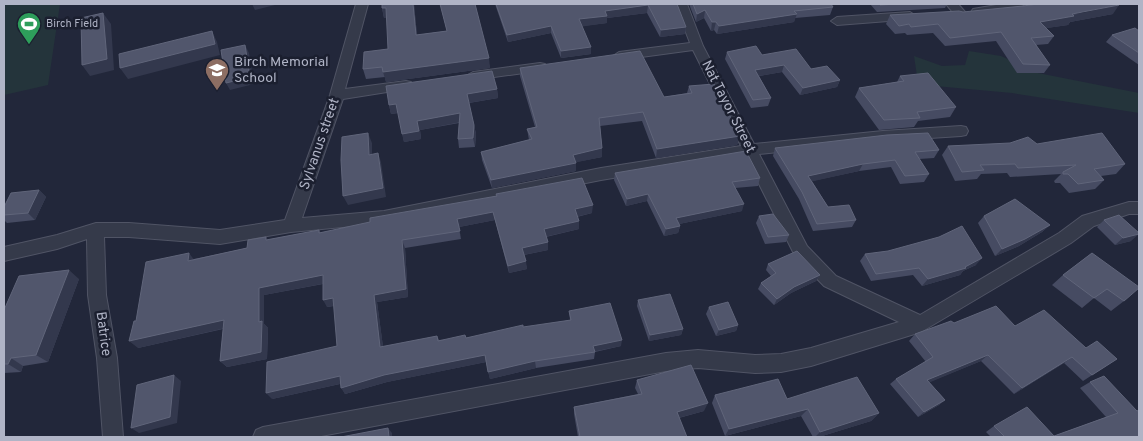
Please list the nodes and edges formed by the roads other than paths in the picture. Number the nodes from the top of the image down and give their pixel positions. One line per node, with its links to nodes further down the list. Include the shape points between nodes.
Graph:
1 (362, 4): 13 (street, Sylvanus street)
2 (681, 4): 8 (street, Nat Tayor Street)
3 (1019, 4): 4 (street, via 988,11)
4 (956, 8): 5 (street)
5 (941, 14)
6 (922, 16): 7 (street)
7 (837, 21)
8 (697, 46): 9 (street); 15 (street, Nat Tayor Street)
9 (609, 58)
10 (551, 66): 11 (street)
11 (463, 78)
12 (415, 84): 13 (street)
13 (337, 95): 17 (street, Sylvanus street)
14 (962, 131): 15 (street)
15 (751, 150): 17 (street, via 601,174 384,217); 20 (street, Nat Tayor Street, via 801,251 830,281)
16 (1139, 208): 20 (street, via 1088,221)
17 (291, 226): 18 (street, via 220,238)
18 (96, 230): 19 (street); 21 (street, Batrice, via 97,295 107,358)
19 (4, 254)
20 (921, 324): 22 (street, via 811,358 755,364 698,360 666,362)
21 (113, 437)
22 (263, 437)

